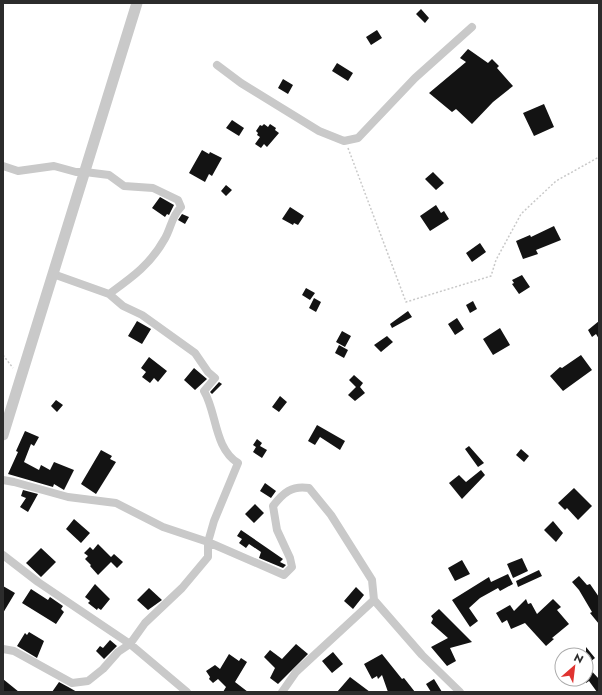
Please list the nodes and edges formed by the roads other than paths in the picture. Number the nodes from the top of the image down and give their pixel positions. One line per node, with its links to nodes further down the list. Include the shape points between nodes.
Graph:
1 (137, 3): 5 (street)
2 (472, 27): 3 (street, via 406,87 358,138 344,142 319,131 241,83)
3 (217, 65)
4 (3, 166): 5 (street, via 18,171 54,166)
5 (85, 172): 6 (street); 7 (street, via 109,175 124,186 153,188 178,200 181,207 173,215 164,240 147,265)
6 (53, 274): 7 (street); 8 (street)
7 (108, 294): 10 (street, via 195,353 215,378 204,391 226,451 229,457 238,463)
8 (3, 435)
9 (3, 480): 10 (street, via 68,497 116,503 163,527)
10 (208, 542): 12 (street, via 284,575 292,567 277,530 273,506 282,496 298,486 309,488 331,516 372,580); 13 (street, via 208,557 182,588 145,623)
11 (3, 556): 13 (street)
12 (374, 600): 16 (street, via 296,672); 17 (street, via 422,655)
13 (130, 644): 14 (street, via 88,681 72,683 14,651); 15 (street)
14 (3, 650)
15 (187, 692)
16 (282, 692)
17 (460, 692)

